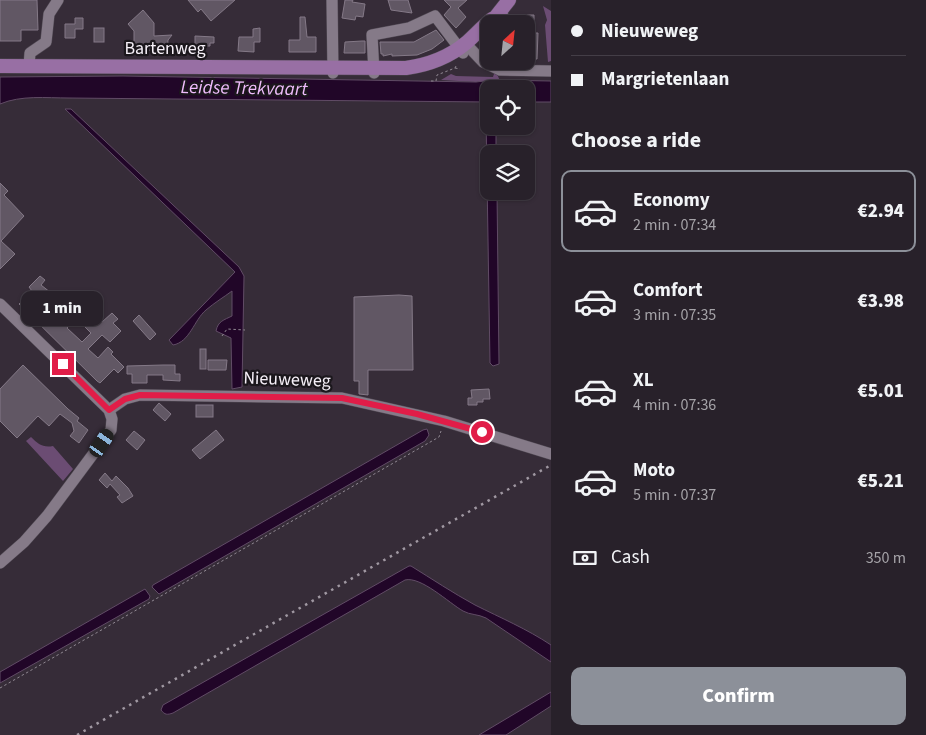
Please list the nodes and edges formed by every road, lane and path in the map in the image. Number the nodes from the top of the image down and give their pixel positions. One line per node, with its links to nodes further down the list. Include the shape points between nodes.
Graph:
1 (58, 0): 7 (street, via 49,14 46,42 30,53)
2 (332, 0): 11 (street)
3 (480, 33): 4 (main road)
4 (463, 51): 5 (street); 8 (path); 12 (main road, Bartenweg, via 426,70 406,73); 12 (street, via 435,16 409,28 372,35)
5 (480, 60)
6 (0, 66): 7 (main road, Bartenweg)
7 (29, 66): 11 (main road, Bartenweg)
8 (455, 68): 9 (path); 14 (path)
9 (460, 69)
10 (535, 69): 13 (street)
11 (333, 70): 12 (main road, Bartenweg)
12 (374, 71)
13 (551, 71)
14 (431, 81)
15 (0, 304): 18 (street)
16 (245, 330): 17 (path, via 227,329)
17 (222, 336)
18 (109, 410): 19 (street, Nieuweweg, via 125,399 140,395 298,396 342,398); 21 (street, via 111,430 47,516)
19 (444, 421): 20 (street, Nieuweweg); 22 (path, via 439,437)
20 (551, 454)
21 (0, 563)
22 (0, 688)

